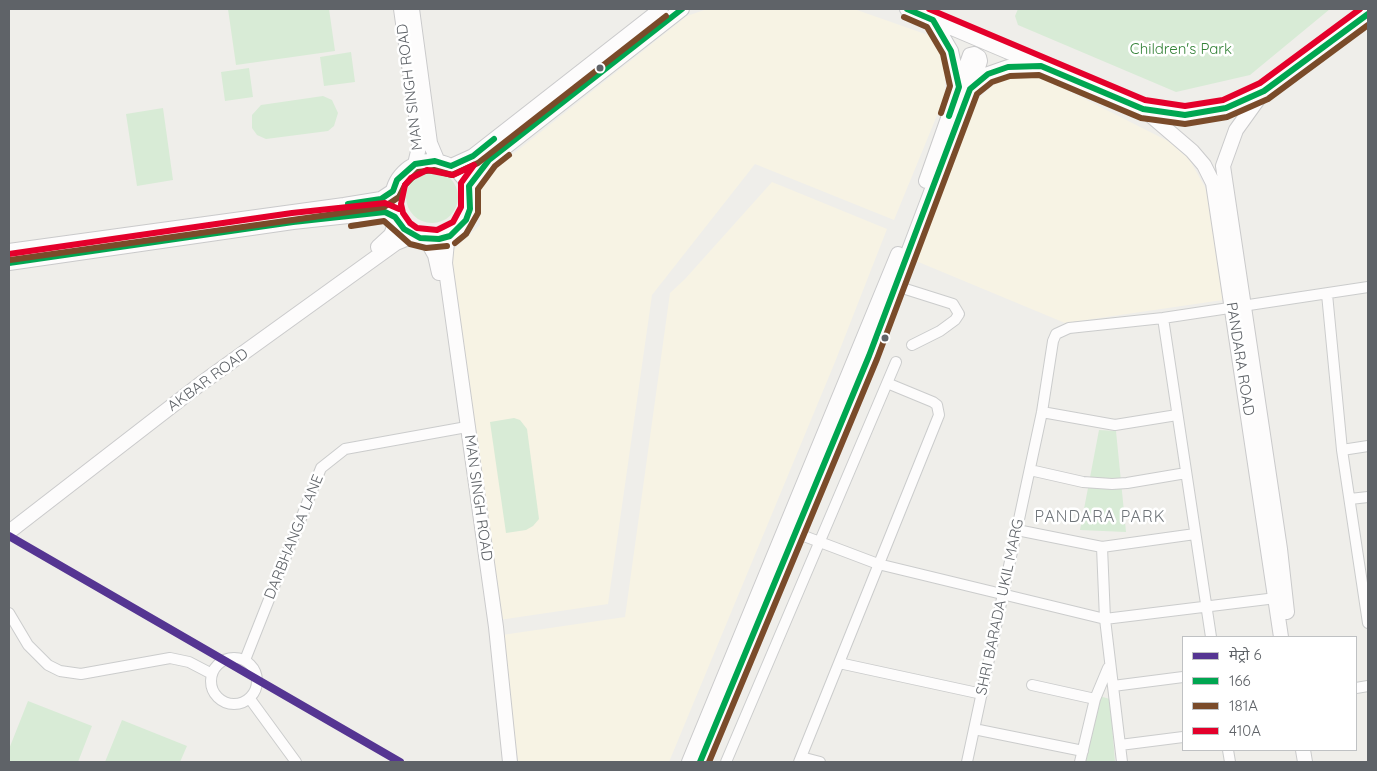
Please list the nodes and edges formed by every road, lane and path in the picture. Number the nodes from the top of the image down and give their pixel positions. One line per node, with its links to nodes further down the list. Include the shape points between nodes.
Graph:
1 (401, 9): 13 (main road, MAN SINGH ROAD, via 420,143)
2 (412, 9): 14 (main road, MAN SINGH ROAD, via 430,143)
3 (661, 9): 14 (main road, via 473,156)
4 (682, 9): 15 (main road, via 489,160)
5 (907, 9): 7 (main road)
6 (1368, 14): 11 (main road)
7 (933, 20): 8 (main road); 10 (main road, via 951,51)
8 (981, 40): 9 (main road); 10 (main road)
9 (1042, 66): 10 (main road, via 1008,68 988,74); 12 (main road)
10 (965, 88): 22 (main road); 75 (main road)
11 (1264, 91): 12 (main road, via 1226,108 1185,116); 25 (main road, PANDARA ROAD, via 1236,130 1223,166)
12 (1143, 109): 25 (main road, PANDARA ROAD, via 1192,151 1213,183)
13 (416, 164): 14 (main road); 16 (main road, via 397,180)
14 (444, 164): 15 (main road, via 458,171)
15 (469, 186): 18 (main road, via 470,209 459,229)
16 (393, 191): 17 (main road); 20 (main road, via 381,199 344,205)
17 (396, 218): 19 (main road, via 404,229); 21 (main road, via 385,212 294,222); 39 (main road, AKBAR ROAD, via 391,235 376,248 194,377)
18 (448, 236): 19 (main road); 74 (main road, MAN SINGH ROAD, via 445,262 496,627)
19 (420, 238): 32 (main road, MAN SINGH ROAD, via 435,255); 41 (main road, AKBAR ROAD, via 396,243 199,385)
20 (9, 251)
21 (9, 262)
22 (896, 286): 27 (street, via 953,304 959,314 940,331); 42 (main road)
23 (1368, 287): 24 (street, SHRI BARADA UKIL MARG)
24 (1327, 294): 25 (street, SHRI BARADA UKIL MARG); 34 (street)
25 (1238, 306): 26 (street, SHRI BARADA UKIL MARG); 49 (main road, PANDARA ROAD); 56 (main road, PANDARA ROAD, via 1280,548)
26 (1163, 318): 30 (street, SHRI BARADA UKIL MARG, via 1069,328 1056,334); 31 (street)
27 (912, 344)
28 (896, 362): 29 (street)
29 (888, 383): 44 (street); 47 (street, via 933,402 939,415)
30 (1042, 412): 31 (street, via 1115,425); 35 (street, SHRI BARADA UKIL MARG)
31 (1177, 415): 36 (street)
32 (461, 428): 57 (street, DARBHANGA LANE, via 345,449 321,468); 73 (main road, MAN SINGH ROAD)
33 (1368, 446): 34 (street)
34 (1342, 450): 38 (street)
35 (1030, 470): 36 (street, via 1083,482 1112,484); 40 (street, SHRI BARADA UKIL MARG)
36 (1186, 473): 43 (street)
37 (1368, 497): 38 (street)
38 (1350, 499): 46 (street)
39 (9, 523)
40 (1017, 530): 45 (street); 48 (street, SHRI BARADA UKIL MARG)
41 (9, 532)
42 (796, 533): 44 (street); 76 (main road)
43 (1195, 534): 45 (street); 50 (street)
44 (820, 543): 47 (street); 77 (street)
45 (1102, 547): 53 (street)
46 (1363, 554): 52 (street)
47 (878, 564): 48 (street); 59 (street)
48 (1003, 595): 53 (street); 64 (street, SHRI BARADA UKIL MARG)
49 (1276, 598): 50 (street); 55 (main road, PANDARA ROAD)
50 (1206, 607): 53 (street); 54 (street)
51 (9, 613): 60 (street, via 28,645 48,664 65,672 81,674 170,658 189,662)
52 (1368, 618)
53 (1105, 619): 58 (street)
54 (1211, 636)
55 (1281, 636)
56 (1290, 636)
57 (245, 660): 60 (street, via 227,659 219,663); 66 (street, via 257,674 256,692)
58 (1110, 661): 63 (street); 65 (street, via 1106,677)
59 (839, 663): 64 (street); 71 (street)
60 (212, 674): 66 (street, via 212,688 224,702 242,703)
61 (1182, 677): 63 (street)
62 (1032, 686): 65 (street)
63 (1113, 686): 69 (street)
64 (982, 694): 67 (street, SHRI BARADA UKIL MARG)
65 (1090, 698): 70 (street)
66 (250, 699): 72 (street)
67 (974, 729): 70 (street); 79 (street, SHRI BARADA UKIL MARG)
68 (1182, 737): 69 (street)
69 (1120, 745): 81 (street)
70 (1082, 752): 80 (street)
71 (800, 760): 78 (street)
72 (296, 762)
73 (504, 762)
74 (510, 762)
75 (689, 762)
76 (700, 762)
77 (726, 762)
78 (820, 762)
79 (967, 762)
80 (1080, 762)
81 (1122, 762)

